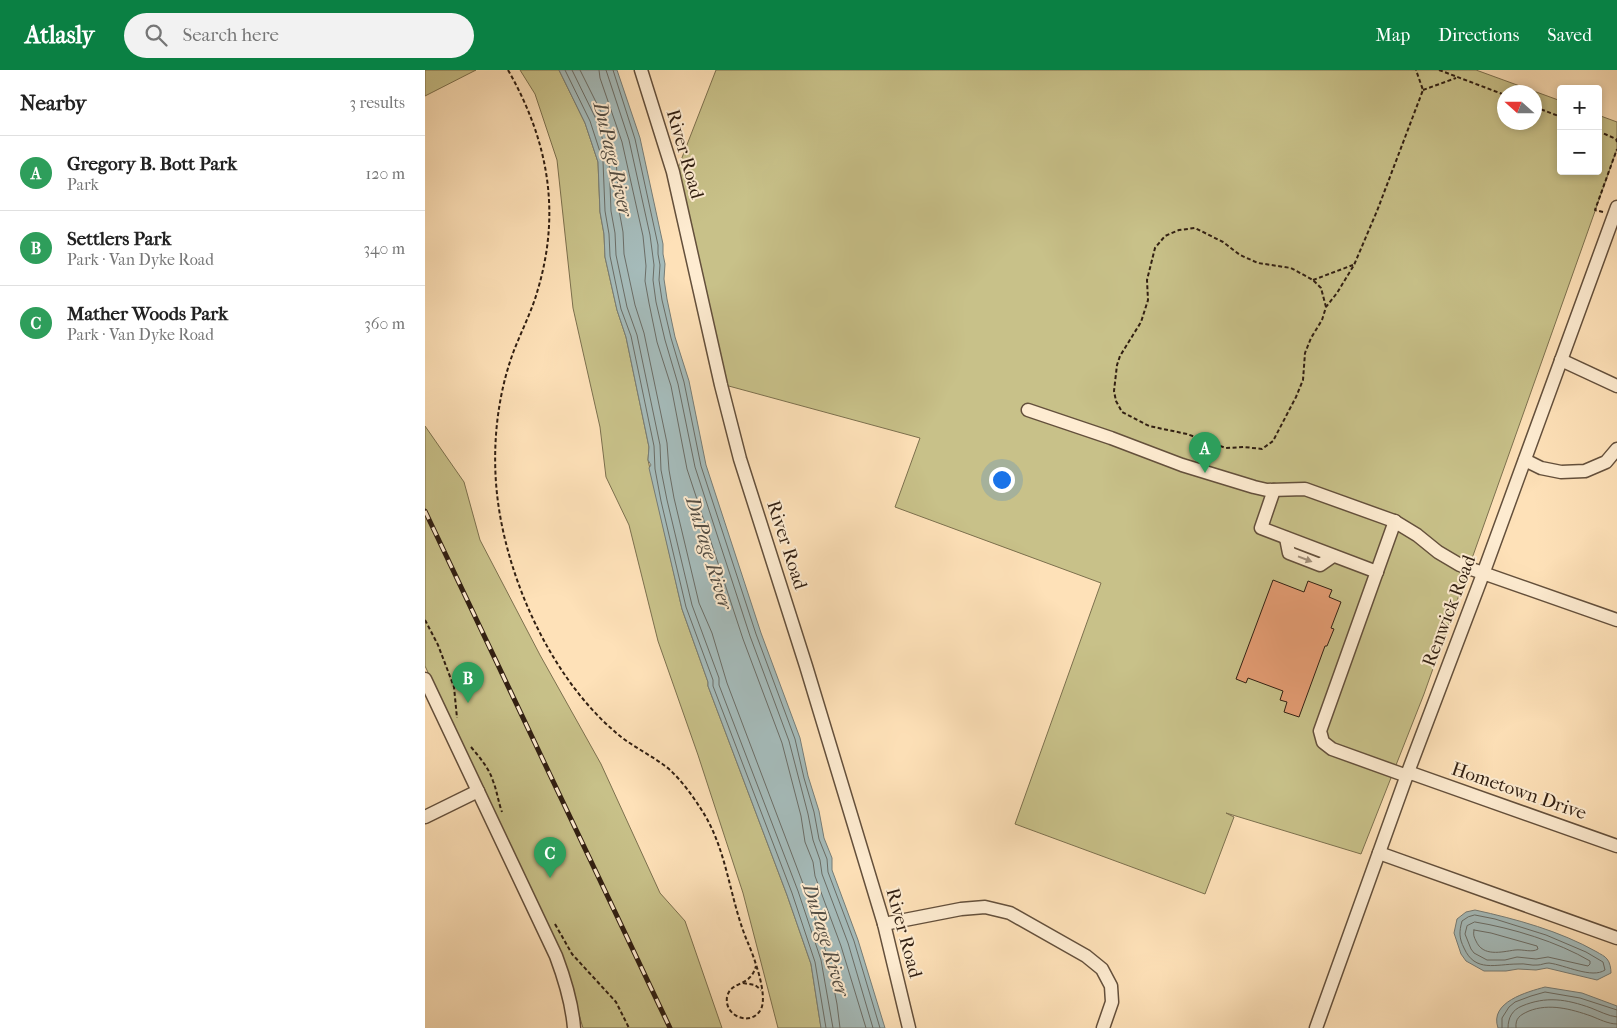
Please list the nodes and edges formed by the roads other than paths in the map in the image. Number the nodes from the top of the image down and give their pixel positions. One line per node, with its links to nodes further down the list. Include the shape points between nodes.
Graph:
1 (641, 70): 19 (street, River Road, via 673,172 741,460)
2 (1614, 220): 3 (street, Renwick Road)
3 (1561, 360): 4 (street); 7 (street, Renwick Road)
4 (1617, 386)
5 (1028, 410): 8 (street, via 1181,465 1254,488)
6 (1617, 449): 7 (street, via 1606,462 1585,471 1561,472 1541,468)
7 (1525, 460): 11 (street, Renwick Road)
8 (1274, 490): 9 (street, via 1305,489); 10 (street, via 1261,528 1286,538 1289,553 1320,565 1333,556)
9 (1395, 521): 10 (street); 11 (street, via 1438,552)
10 (1377, 572): 14 (street, Hometown Drive, via 1320,731 1323,742 1332,749)
11 (1483, 574): 12 (street); 14 (street, Renwick Road)
12 (1617, 620)
13 (425, 679): 15 (street)
14 (1408, 774): 17 (street, Hometown Drive); 18 (street, Renwick Road)
15 (478, 790): 16 (street); 21 (street, via 556,956 567,985)
16 (425, 817)
17 (1617, 846)
18 (1379, 853): 20 (street); 24 (street, Renwick Road)
19 (884, 924): 22 (street, River Road); 23 (street, via 961,909 985,907 1010,913 1086,956 1102,969 1111,986 1112,1002)
20 (1617, 938)
21 (574, 1028)
22 (909, 1028)
23 (1103, 1028)
24 (1316, 1028)

